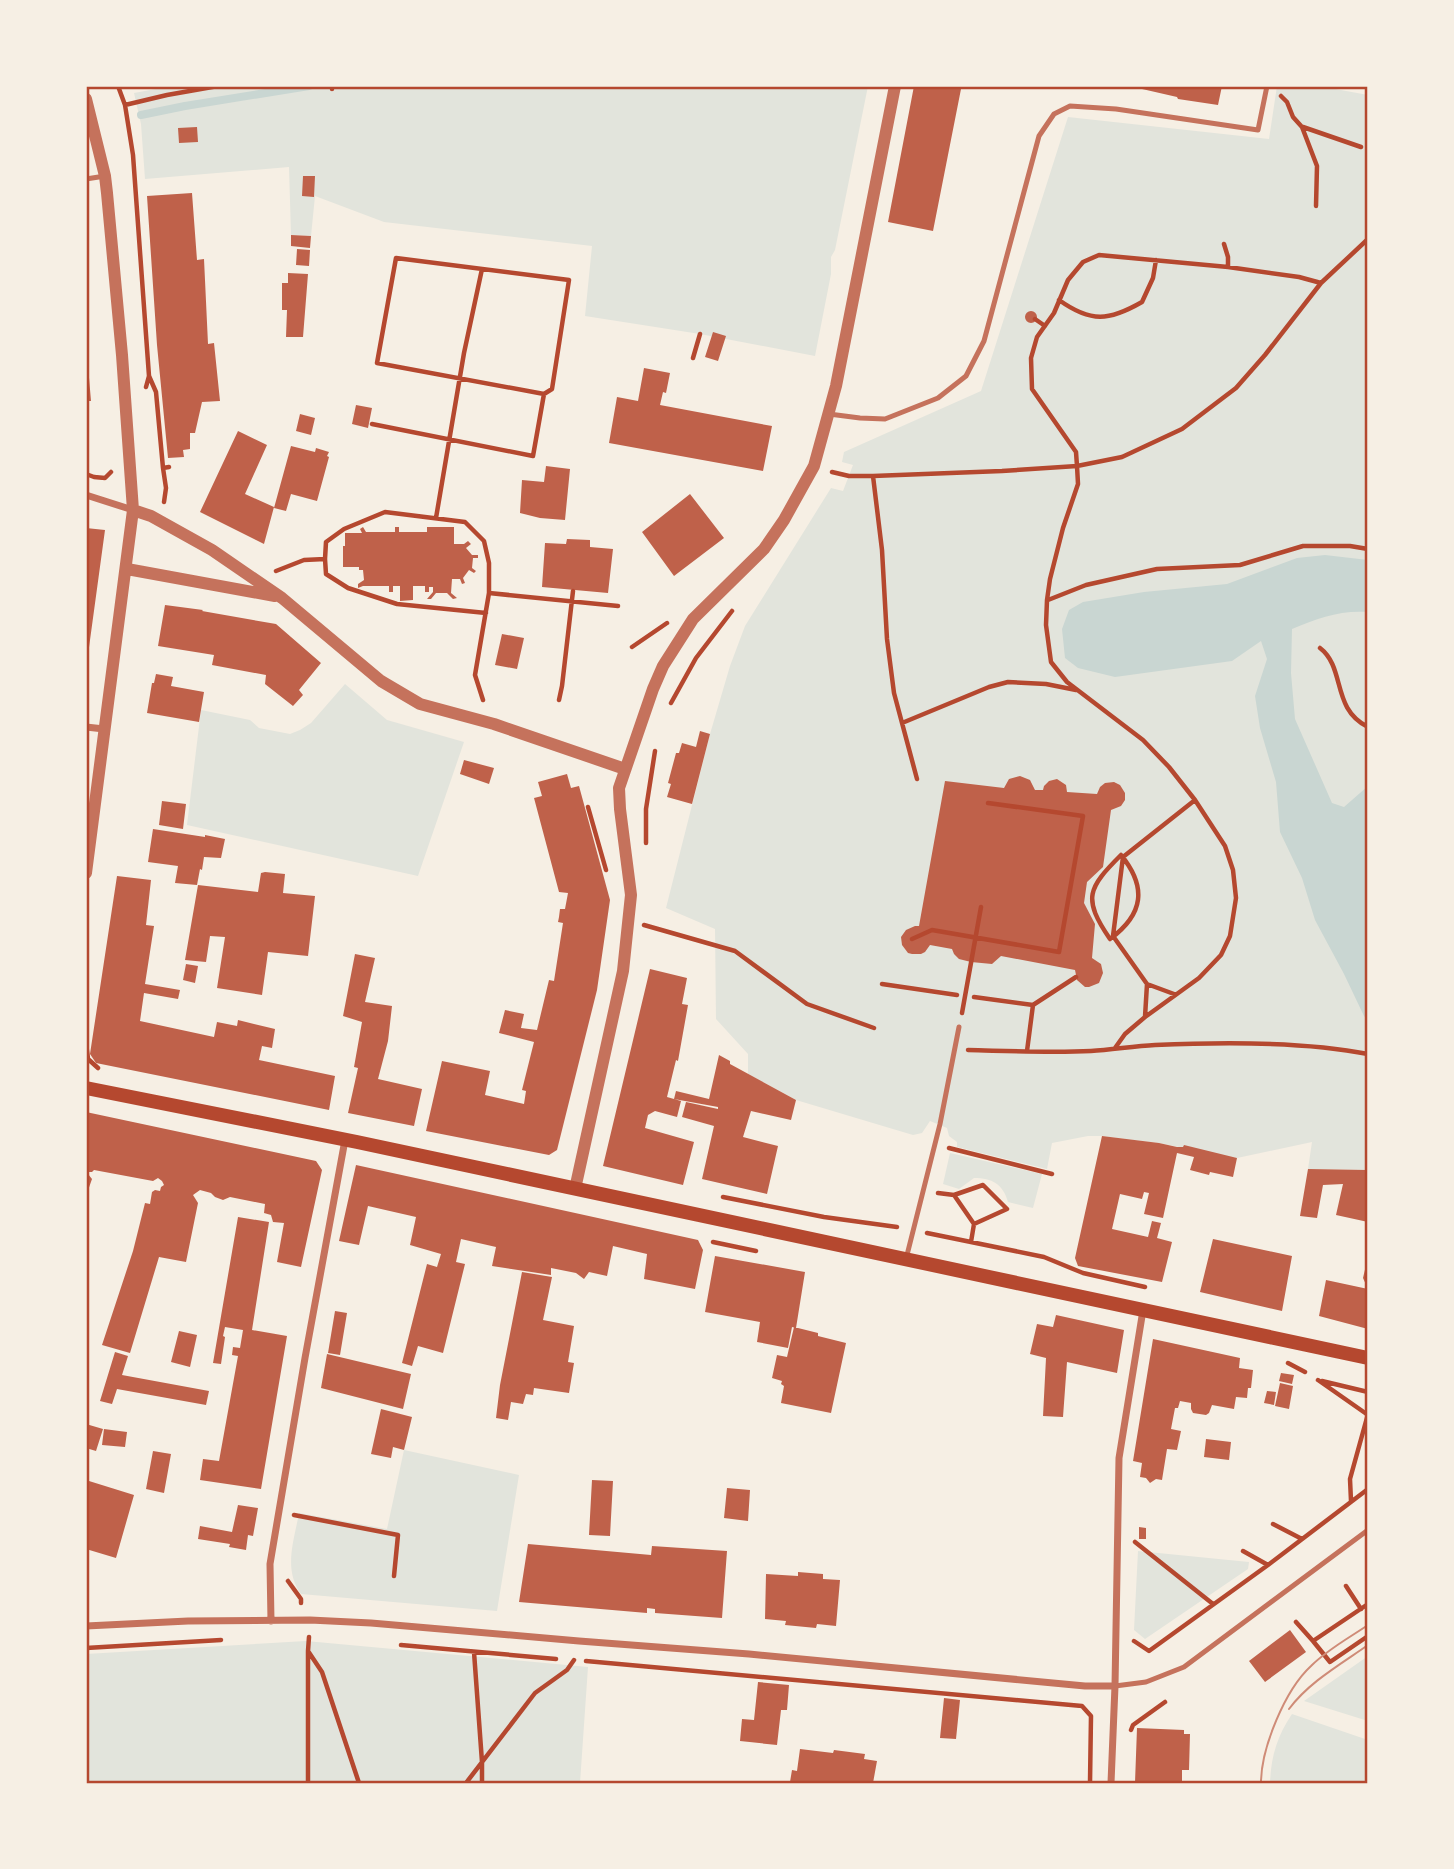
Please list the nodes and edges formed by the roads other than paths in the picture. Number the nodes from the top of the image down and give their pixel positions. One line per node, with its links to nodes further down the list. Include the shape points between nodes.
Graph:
1 (895, 86): 6 (street)
2 (1267, 86): 6 (lane, via 1258,130 1116,109 1070,106 1054,114 1040,136 984,341 966,376 938,398 885,419)
3 (86, 99): 4 (street)
4 (105, 176): 5 (lane); 8 (street)
5 (86, 179)
6 (829, 414): 13 (street, via 814,466 784,520 764,549 693,619 663,666)
7 (86, 495): 8 (street)
8 (133, 510): 9 (street); 10 (street, via 195,540)
9 (127, 569): 10 (street); 12 (street)
10 (282, 597): 13 (street, via 382,681 420,704)
11 (86, 727): 12 (street)
12 (104, 729): 14 (street)
13 (625, 769): 18 (street, via 619,788 631,895 623,971)
14 (86, 873)
15 (959, 1027): 19 (lane)
16 (86, 1088): 17 (main road)
17 (345, 1140): 18 (main road); 23 (street, via 270,1564)
18 (575, 1189): 19 (main road)
19 (906, 1259): 20 (main road)
20 (1143, 1310): 21 (main road); 25 (street, via 1119,1458)
21 (1368, 1358)
22 (1368, 1530): 25 (lane, via 1184,1667 1146,1682)
23 (271, 1621): 24 (street); 25 (street, via 395,1625)
24 (86, 1626)
25 (1115, 1686): 26 (street)
26 (1111, 1783)

